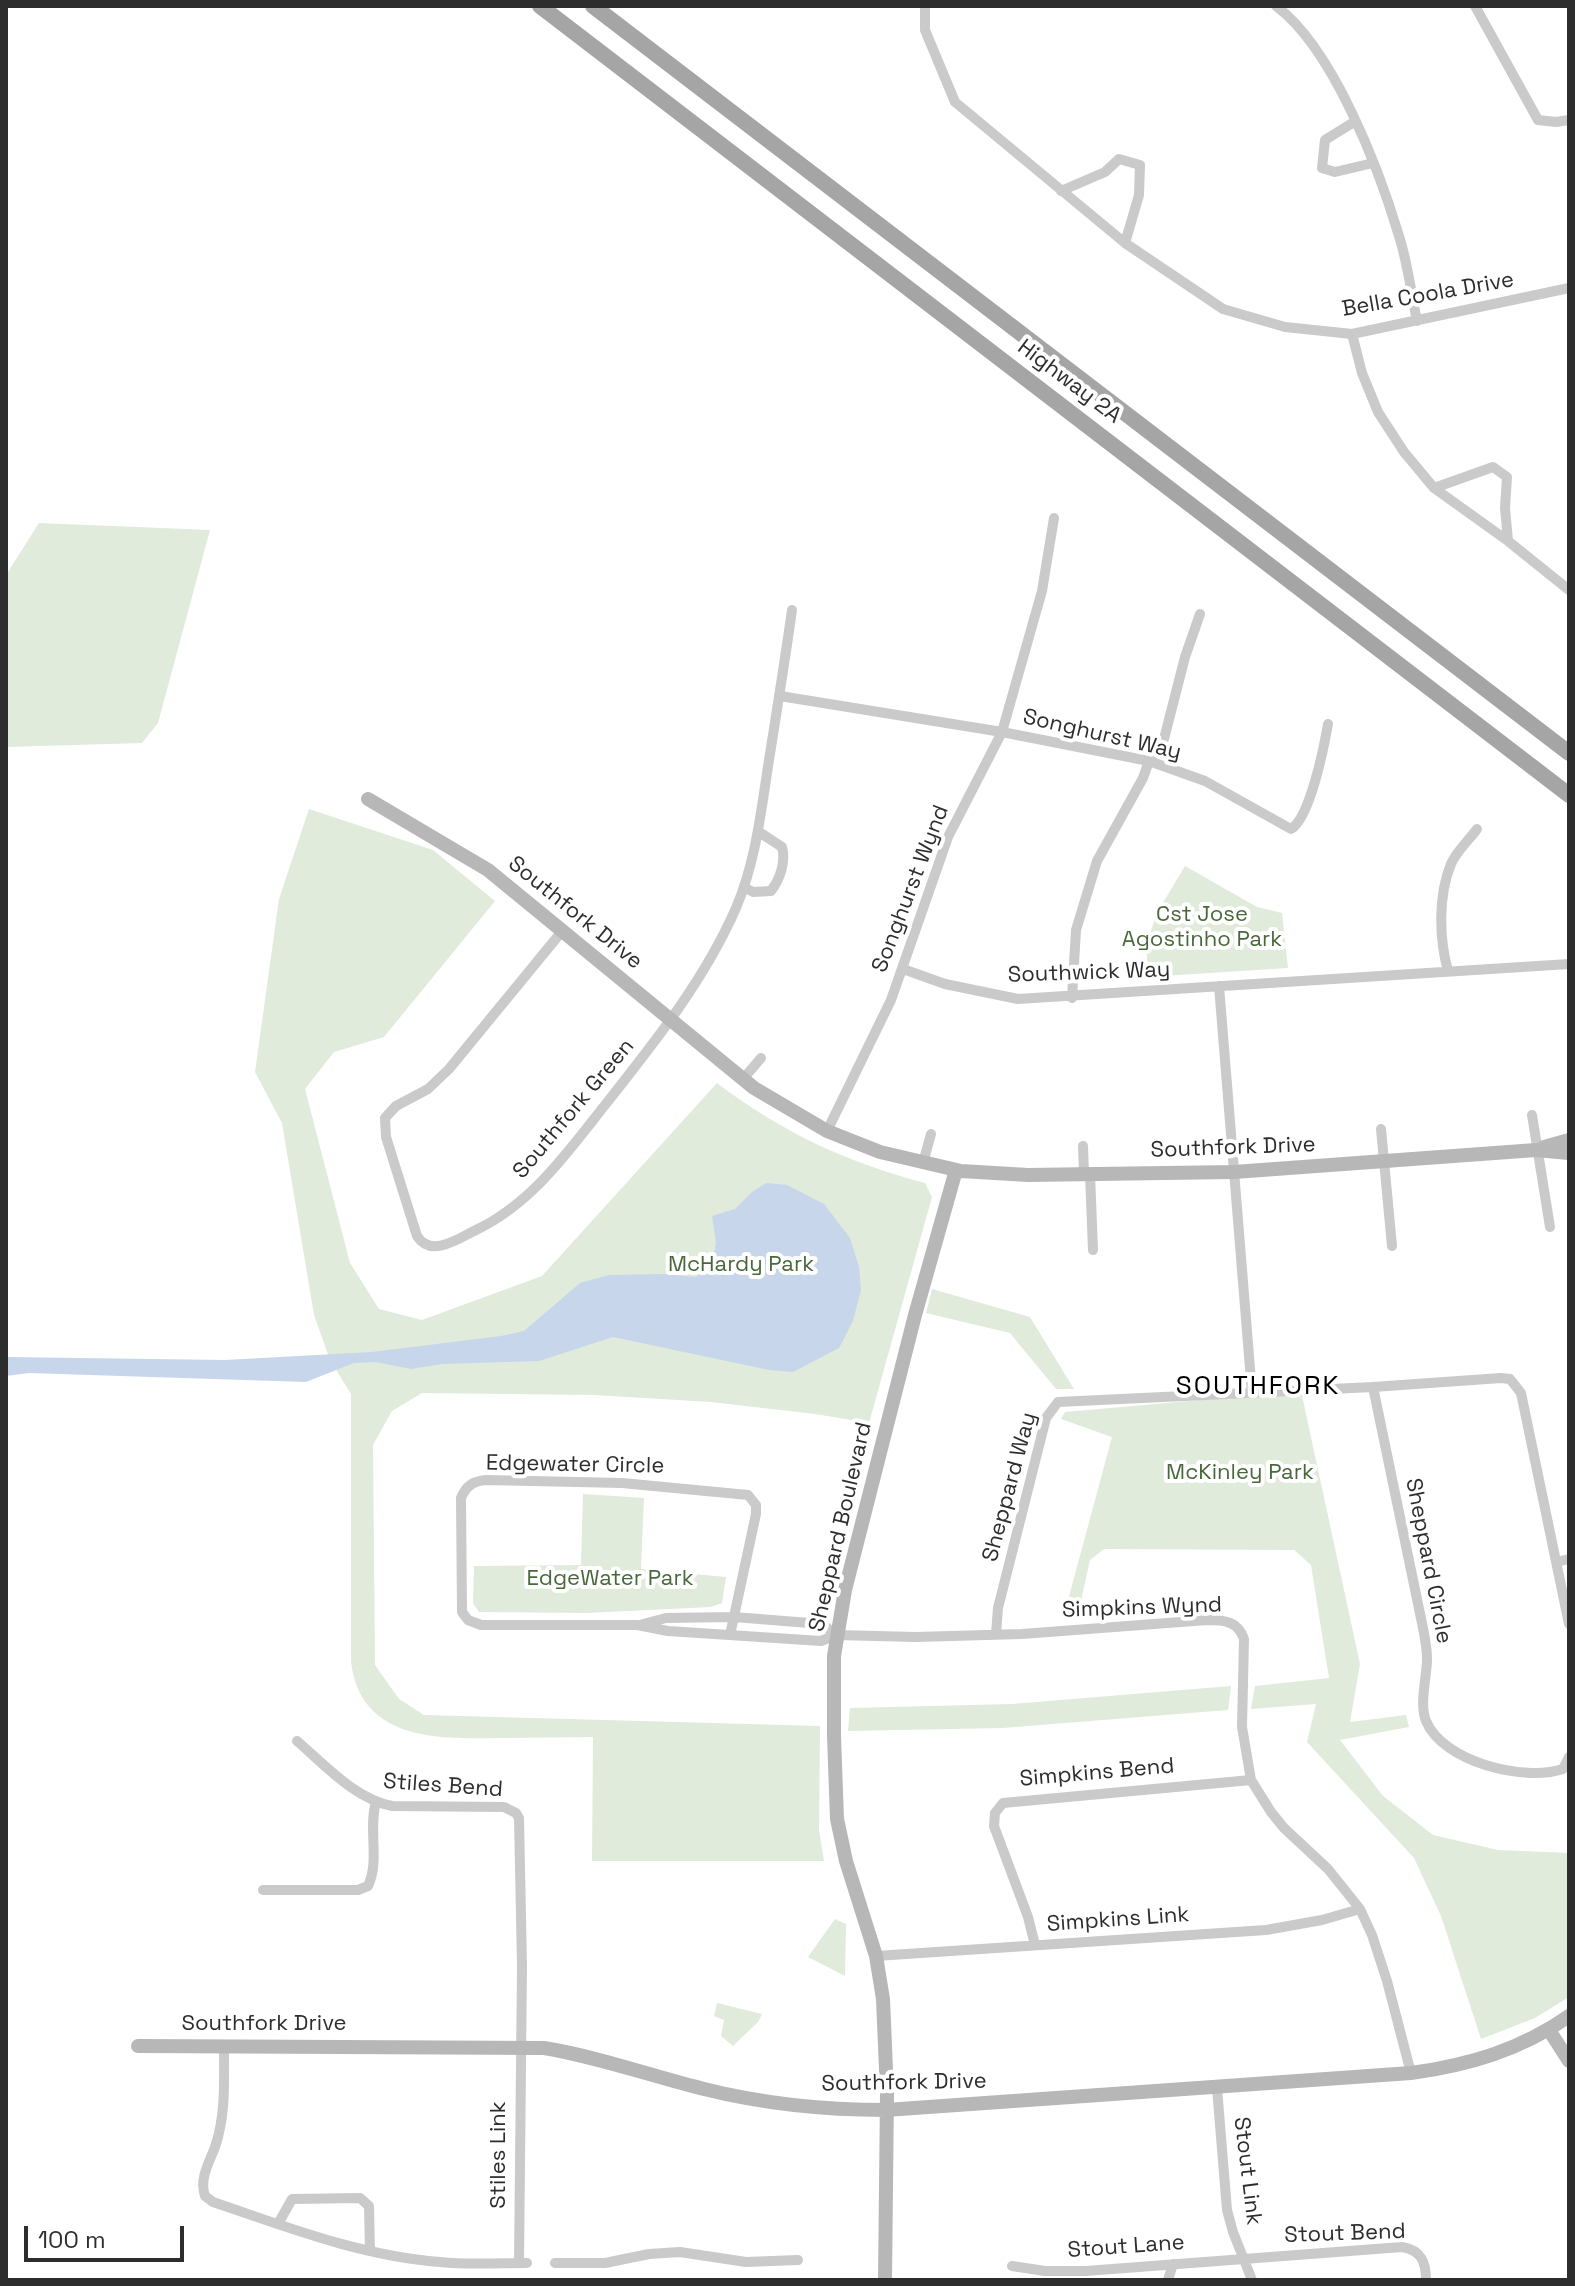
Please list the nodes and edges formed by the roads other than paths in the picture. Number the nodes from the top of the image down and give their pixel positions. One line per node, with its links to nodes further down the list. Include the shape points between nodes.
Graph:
1 (540, 6): 25 (main road, Highway 2A)
2 (593, 6): 23 (main road, Highway 2A)
3 (925, 6): 9 (street, Bella Coola Drive, via 925,30 955,102)
4 (1276, 6): 7 (street, via 1295,20 1330,70)
5 (1475, 6): 6 (street, via 1538,120)
6 (1569, 120)
7 (1354, 122): 8 (street); 8 (street, via 1325,140 1322,168 1335,172)
8 (1373, 163): 12 (street, via 1400,238)
9 (1061, 191): 10 (street, Bella Coola Drive); 10 (street, via 1105,172 1119,159 1140,165 1139,195)
10 (1125, 243): 13 (street, Bella Coola Drive, via 1223,309 1285,327)
11 (1569, 288): 12 (street, Bella Coola Drive)
12 (1417, 321): 13 (street, Bella Coola Drive)
13 (1352, 334): 14 (street, via 1378,412)
14 (1434, 488): 16 (street); 16 (street, via 1493,467 1507,477)
15 (1054, 518): 22 (street, Songhurst Wynd, via 1042,591)
16 (1508, 541): 17 (street)
17 (1569, 590)
18 (792, 610): 20 (street)
19 (1200, 614): 24 (street, via 1164,739)
20 (780, 696): 22 (street, Songhurst Way); 28 (street)
21 (1328, 724): 24 (street, Songhurst Way, via 1314,784 1298,825 1291,829 1205,781)
22 (1002, 732): 24 (street, Songhurst Way); 32 (street, Songhurst Wynd, via 948,837)
23 (1569, 753)
24 (1149, 761): 35 (street, via 1097,861 1076,930)
25 (1569, 795)
26 (368, 799): 30 (street, Southfork Drive, via 488,870)
27 (1477, 829): 33 (street, via 1452,861 1444,886)
28 (759, 832): 29 (street); 29 (street, via 782,847 782,869 771,891)
29 (744, 887): 36 (street)
30 (563, 930): 36 (street, Southfork Drive); 36 (street, Southfork Green, via 449,1069 385,1118 386,1137 421,1242 438,1247 452,1242 491,1223 526,1197)
31 (1569, 964): 33 (street, Southwick Way)
32 (903, 969): 35 (street, Southwick Way, via 984,994); 41 (street, Songhurst Wynd)
33 (1448, 971): 34 (street, Southwick Way)
34 (1219, 986): 35 (street, Southwick Way); 50 (street)
35 (1072, 998)
36 (672, 1021): 38 (street, Southfork Drive)
37 (761, 1058): 38 (street)
38 (743, 1079): 41 (street, Southfork Drive)
39 (1532, 1115): 45 (street)
40 (1381, 1129): 47 (street)
41 (827, 1131): 48 (street, Southfork Drive)
42 (931, 1134): 48 (street)
43 (1569, 1140): 45 (street, Southfork Drive)
44 (1083, 1146): 51 (street)
45 (1536, 1150): 46 (street, Southfork Drive); 47 (street, Southfork Drive); 52 (street)
46 (1569, 1153)
47 (1384, 1162): 50 (street, Southfork Drive); 53 (street)
48 (923, 1163): 49 (street, Southfork Drive)
49 (956, 1170): 51 (street, Southfork Drive); 64 (street, Sheppard Boulevard)
50 (1234, 1172): 51 (street, Southfork Drive); 56 (street)
51 (1087, 1174): 54 (street)
52 (1550, 1227)
53 (1392, 1246)
54 (1093, 1250)
55 (1373, 1387): 56 (street); 58 (street, via 1501,1378 1517,1385); 66 (street, Sheppard Circle, via 1423,1628 1426,1721 1454,1749 1492,1767 1520,1773 1555,1771 1563,1769)
56 (1252, 1393): 62 (street, Sheppard Way, via 1069,1400 1053,1406 998,1608)
57 (1569, 1559): 58 (street)
58 (1556, 1562): 60 (street)
59 (734, 1617): 61 (street, via 666,1618); 61 (street, Edgewater Circle, via 756,1514 748,1495 622,1483 486,1480 463,1492 464,1617 481,1625); 63 (street, Edgewater Circle); 64 (street, via 822,1624)
60 (1569, 1624)
61 (637, 1625): 63 (street)
62 (996, 1634): 64 (street, Simpkins Wynd); 67 (street, Simpkins Wynd, via 1231,1622 1244,1639 1242,1727)
63 (730, 1635): 64 (street, via 821,1641)
64 (836, 1635): 72 (street, Sheppard Boulevard, via 837,1819)
65 (297, 1741): 68 (street, Stiles Bend)
66 (1569, 1757)
67 (1251, 1780): 70 (street, Simpkins Wynd, via 1284,1828 1328,1869); 71 (street, Simpkins Bend, via 1003,1803 994,1826)
68 (376, 1802): 69 (street, via 368,1886); 77 (street, Stiles Bend, via 504,1807 519,1818)
69 (263, 1890)
70 (1360, 1909): 71 (street, Simpkins Link, via 1266,1930); 79 (street, Simpkins Wynd)
71 (1035, 1945): 72 (street, Simpkins Link)
72 (876, 1956): 81 (street, Sheppard Boulevard, via 885,2032)
73 (1569, 2016): 74 (street, Southfork Drive)
74 (1549, 2030): 78 (street); 79 (street, Southfork Drive, via 1483,2059)
75 (138, 2046): 76 (street, Southfork Drive)
76 (224, 2046): 77 (street, Southfork Drive); 82 (street, via 223,2110 205,2196)
77 (519, 2046): 81 (street, Southfork Drive, via 584,2055 740,2097); 83 (street, Stiles Link, via 523,2263 443,2263)
78 (1569, 2061)
79 (1411, 2073): 80 (street, Southfork Drive)
80 (1217, 2088): 81 (street, Southfork Drive); 84 (street, Stout Link, via 1227,2210)
81 (886, 2110): 90 (street, Sheppard Boulevard)
82 (278, 2224): 83 (street); 83 (street, via 292,2199 360,2198 369,2206)
83 (370, 2251)
84 (1243, 2258): 87 (street, Stout Lane); 92 (street, Stout Link); 93 (street, Stout Bend, via 1402,2247 1422,2257)
85 (798, 2260): 86 (street, via 746,2262 680,2252 605,2263)
86 (555, 2263)
87 (1173, 2264): 89 (street, Stout Lane); 91 (street)
88 (1012, 2266): 89 (street, Stout Lane)
89 (1088, 2275)
90 (885, 2280)
91 (1168, 2280)
92 (1252, 2280)
93 (1426, 2280)

